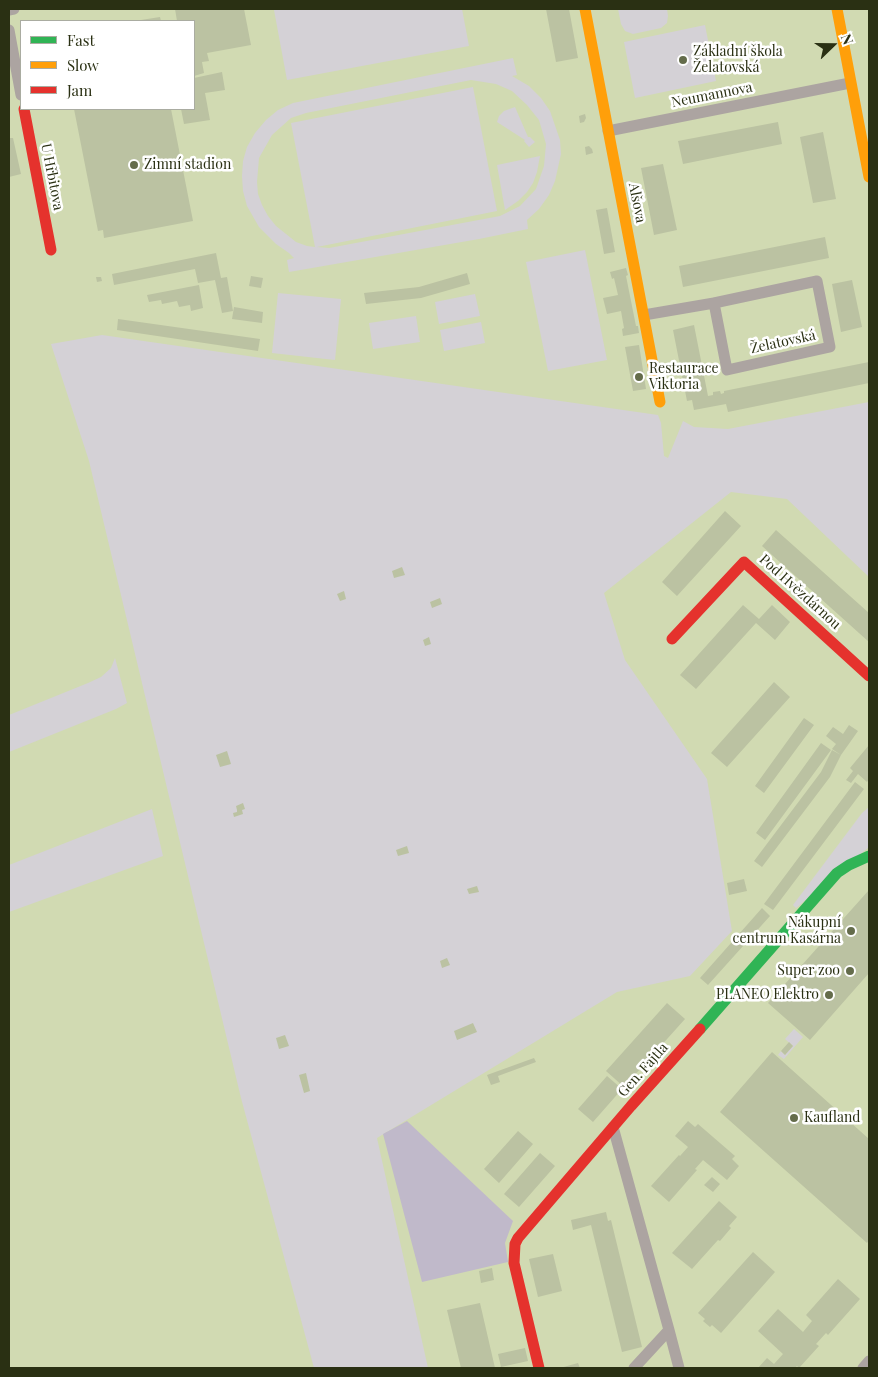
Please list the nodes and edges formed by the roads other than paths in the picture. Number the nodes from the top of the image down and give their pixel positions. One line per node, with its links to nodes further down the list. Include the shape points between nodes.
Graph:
1 (14, 9): 4 (street)
2 (585, 9): 9 (street, Alšova)
3 (836, 9): 6 (street)
4 (9, 10)
5 (9, 30): 7 (street)
6 (850, 83): 9 (street, Neumannova); 10 (street)
7 (20, 90)
8 (24, 110): 11 (street, U Hřbitova)
9 (608, 131): 13 (street, Alšova)
10 (869, 177)
11 (52, 250)
12 (714, 303): 12 (street, Želatovská, via 727,370 830,347 817,281); 13 (street, Želatovská)
13 (644, 315): 14 (street, Alšova)
14 (660, 402)
15 (672, 639): 16 (street, Pod Hvězdárnou, via 744,562)
16 (869, 676)
17 (869, 856): 18 (street, Gen. Fajtla, via 837,873)
18 (613, 1127): 19 (street); 21 (street, Gen. Fajtla, via 515,1244 514,1262)
19 (669, 1330): 22 (street); 23 (street)
20 (869, 1362): 24 (street)
21 (538, 1368)
22 (634, 1368)
23 (678, 1368)
24 (863, 1368)

